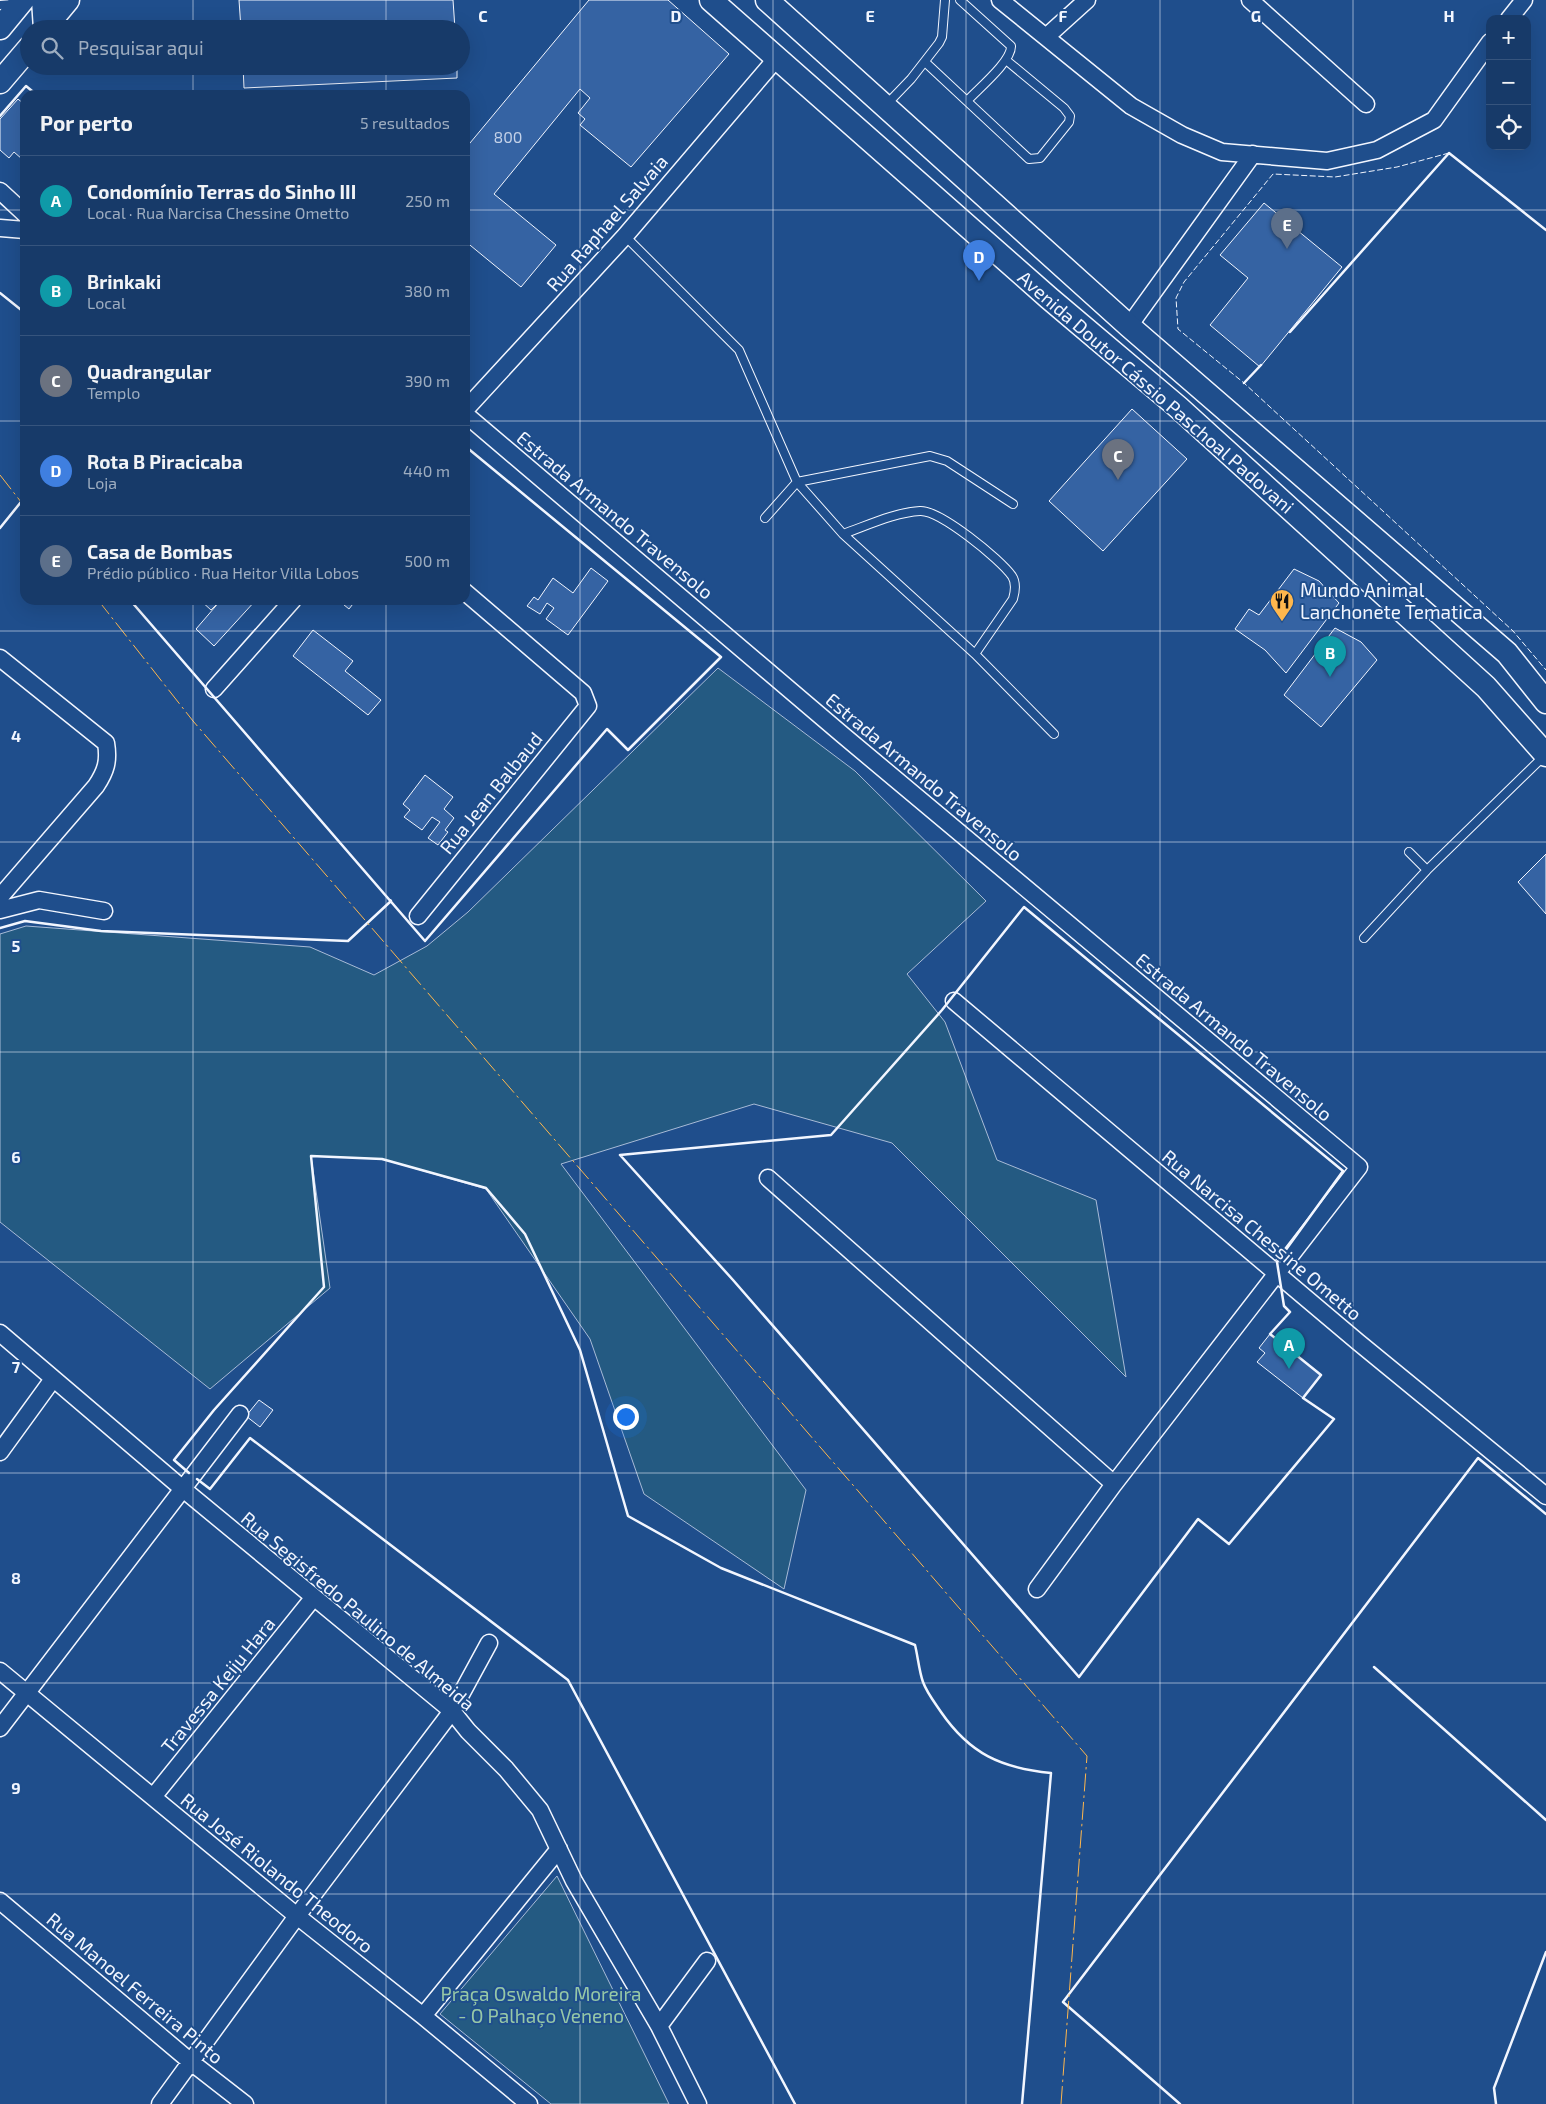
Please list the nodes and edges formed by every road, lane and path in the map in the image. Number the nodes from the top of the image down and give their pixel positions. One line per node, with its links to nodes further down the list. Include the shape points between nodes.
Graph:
1 (43, 0): 13 (main road)
2 (68, 0): 14 (main road)
3 (711, 0): 19 (main road, Avenida Doutor Cássio Paschoal Padovani)
4 (767, 0): 25 (main road, Avenida Doutor Cássio Paschoal Padovani)
5 (945, 0): 21 (lane, via 942,37)
6 (960, 0): 20 (lane, via 1011,46 1012,51)
7 (1000, 0): 16 (street)
8 (1087, 0): 16 (street)
9 (1250, 0): 24 (street)
10 (1524, 0): 12 (street)
11 (14, 3): 15 (main road)
12 (1512, 15)
13 (44, 20)
14 (52, 20)
15 (0, 28)
16 (1046, 37): 26 (street, via 1131,106 1182,135 1222,152)
17 (1486, 48): 26 (street, via 1434,120 1377,150 1327,161)
18 (20, 59): 22 (main road)
19 (776, 59): 31 (street, Rua Raphael Salvaia); 32 (main road, Avenida Doutor Cássio Paschoal Padovani)
20 (1006, 60): 23 (lane); 23 (lane, via 1070,116 1069,122 1040,158 1029,159)
21 (925, 62): 23 (lane); 25 (lane)
22 (0, 82)
23 (967, 101)
24 (1366, 104)
25 (886, 105): 33 (main road, Avenida Doutor Cássio Paschoal Padovani)
26 (1254, 154): 33 (street)
27 (0, 191): 28 (street)
28 (20, 209)
29 (0, 228): 30 (street)
30 (20, 230)
31 (625, 236): 34 (street, Rua Raphael Salvaia); 36 (lane, via 740,350)
32 (1049, 298): 33 (main road, via 1065,303 1114,337 1122,335); 47 (main road, Avenida Doutor Cássio Paschoal Padovani, via 1178,407 1486,687)
33 (1129, 326): 45 (main road, Avenida Doutor Cássio Paschoal Padovani, via 1507,653)
34 (470, 406)
35 (470, 416): 57 (street, Estrada Armando Travensolo, via 844,736 1359,1167)
36 (797, 482): 37 (lane, via 930,456 947,461); 38 (lane); 39 (lane)
37 (1013, 504)
38 (765, 518)
39 (843, 534): 42 (lane); 42 (lane, via 920,510 929,511 984,547 1013,578 1015,589 1014,599)
40 (470, 596): 53 (street, Rua Jean Balbaud, via 583,693 588,706)
41 (289, 605): 44 (street)
42 (975, 654): 46 (lane)
43 (0, 658): 50 (street, via 106,743 108,756 106,770 96,786)
44 (214, 689)
45 (1546, 702)
46 (1054, 734)
47 (1546, 755): 49 (lane)
48 (1409, 852): 49 (lane)
49 (1427, 870): 54 (lane)
50 (0, 897)
51 (0, 910): 52 (street, via 39,900)
52 (104, 911)
53 (418, 916)
54 (1364, 938)
55 (954, 1001): 57 (street, Rua Narcisa Chessine Ometto)
56 (768, 1178): 62 (street)
57 (1277, 1274): 62 (street); 64 (street, Rua Narcisa Chessine Ometto)
58 (0, 1333): 59 (street, Rua Segisfredo Paulino de Almeida)
59 (54, 1379): 61 (street); 63 (street, Rua Segisfredo Paulino de Almeida)
60 (240, 1414): 63 (street)
61 (0, 1452)
62 (1114, 1484): 65 (street)
63 (183, 1489): 66 (street, Rua Segisfredo Paulino de Almeida); 69 (street)
64 (1546, 1496)
65 (1037, 1589)
66 (314, 1597): 70 (street, Rua Segisfredo Paulino de Almeida); 72 (street, Travessa Keiju Hara)
67 (489, 1643): 70 (street)
68 (0, 1671): 69 (street, Rua José Riolando Theodoro)
69 (27, 1693): 71 (street); 72 (street, Rua José Riolando Theodoro)
70 (452, 1711): 73 (street, Rua Segisfredo Paulino de Almeida, via 540,1810); 75 (street)
71 (0, 1728)
72 (153, 1798): 75 (street, Rua José Riolando Theodoro)
73 (559, 1849): 77 (street); 78 (street, Rua Segisfredo Paulino de Almeida, via 574,1881)
74 (0, 1901): 79 (street, Rua Manoel Ferreira Pinto)
75 (297, 1916): 77 (street, Rua José Riolando Theodoro); 79 (street)
76 (707, 1961): 78 (street)
77 (424, 2016): 82 (street, Rua José Riolando Theodoro)
78 (659, 2026): 83 (street, Rua Segisfredo Paulino de Almeida)
79 (191, 2062): 80 (street); 81 (street, Rua Manoel Ferreira Pinto)
80 (160, 2104)
81 (245, 2104)
82 (529, 2104)
83 (698, 2104)

